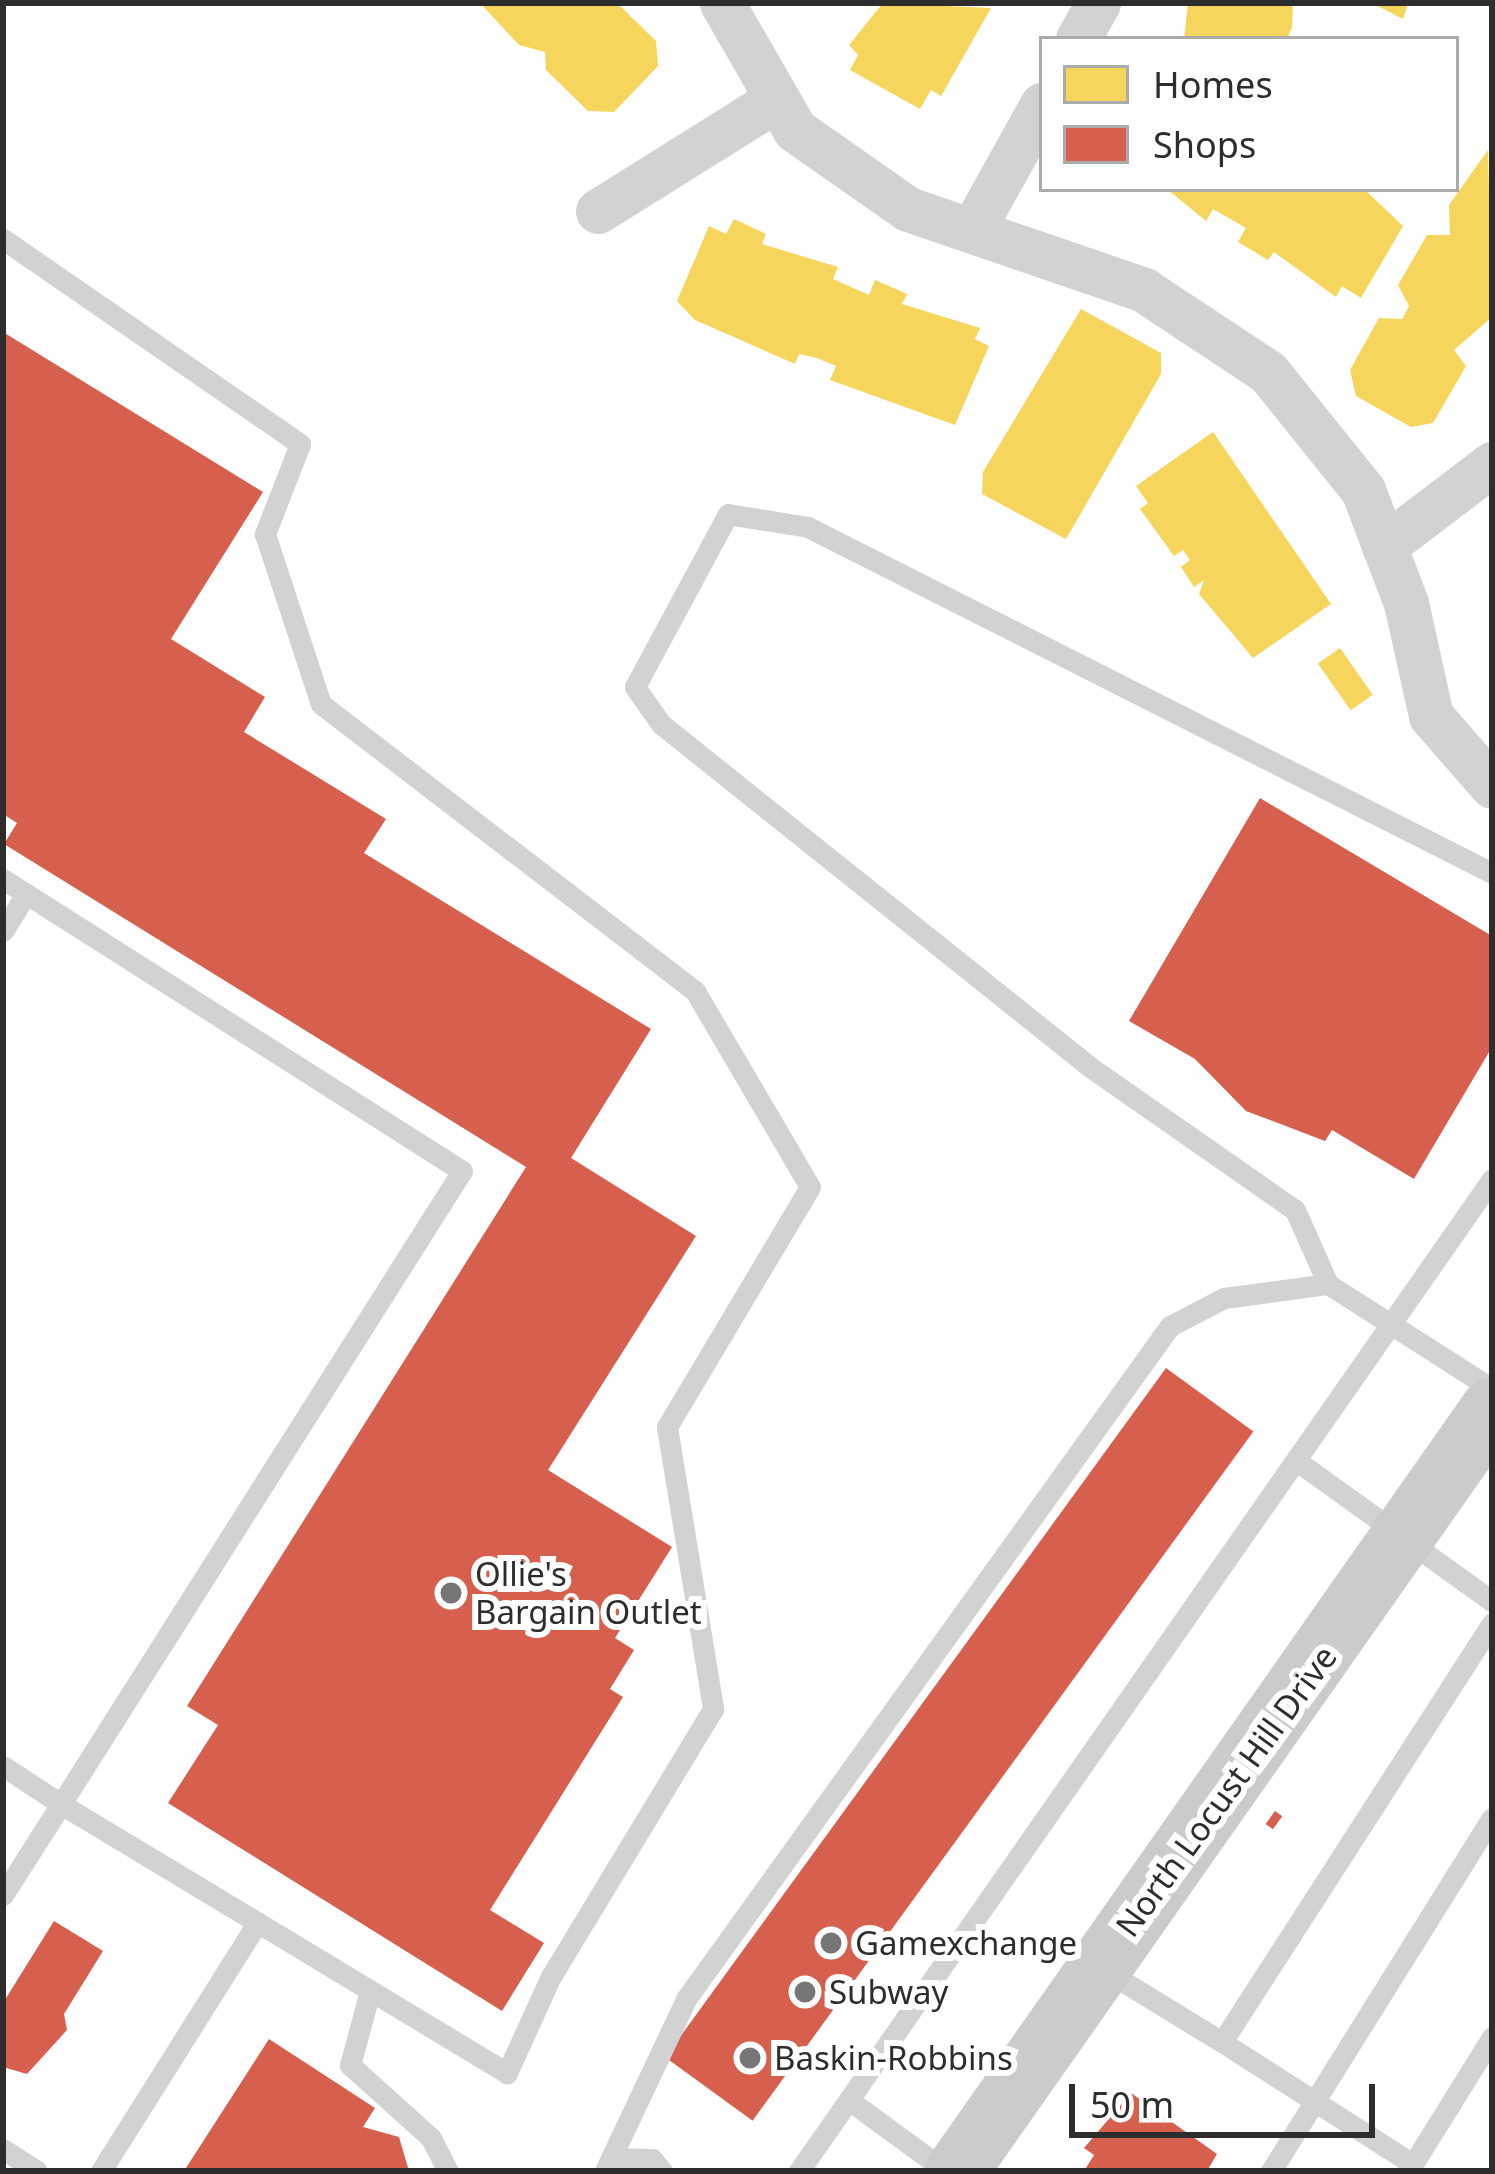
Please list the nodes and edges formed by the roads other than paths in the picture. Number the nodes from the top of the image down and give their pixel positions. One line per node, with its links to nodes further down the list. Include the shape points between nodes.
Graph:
1 (722, 3): 4 (street)
2 (1098, 3): 3 (street)
3 (1080, 36)
4 (777, 99): 6 (street); 7 (street, via 794,130 908,209)
5 (1039, 110): 7 (street)
6 (598, 212)
7 (974, 227): 10 (street, via 1144,290 1268,372 1364,490)
8 (3, 239): 31 (lane, via 300,444 266,534 320,704 695,991 810,1187 667,1427 713,1709 551,1976 507,2073)
9 (1492, 464): 10 (street)
10 (1384, 546): 11 (street, via 1431,716)
11 (1492, 786)
12 (1492, 873): 17 (lane, via 808,526 728,514 635,687 661,724 1090,1067 1295,1210)
13 (3, 879): 14 (lane)
14 (26, 894): 15 (lane); 26 (lane, via 462,1171)
15 (3, 932)
16 (1492, 1179): 18 (lane)
17 (1328, 1284): 18 (lane); 37 (lane, via 1224,1298 1170,1326 686,1999)
18 (1388, 1322): 19 (lane); 21 (lane)
19 (1492, 1389)
20 (1492, 1408): 22 (street, North Locust Hill Drive)
21 (1301, 1463): 22 (lane); 35 (lane)
22 (1404, 1541): 23 (lane); 30 (street, North Locust Hill Drive)
23 (1492, 1601)
24 (1492, 1623): 33 (lane)
25 (3, 1766): 26 (lane)
26 (61, 1804): 28 (lane); 29 (lane)
27 (1492, 1818): 34 (lane)
28 (3, 1895)
29 (258, 1922): 31 (lane); 40 (lane)
30 (1100, 1967): 33 (lane); 45 (street, North Locust Hill Drive)
31 (370, 1990): 41 (lane, via 350,2065 431,2138)
32 (1492, 2036): 38 (lane)
33 (1222, 2042): 34 (lane)
34 (1313, 2100): 38 (lane); 46 (lane)
35 (853, 2103): 43 (lane); 44 (lane)
36 (3, 2149): 39 (lane)
37 (608, 2164): 42 (lane, via 652,2159)
38 (1411, 2167)
39 (37, 2171)
40 (100, 2171)
41 (448, 2171)
42 (662, 2171)
43 (800, 2171)
44 (946, 2171)
45 (956, 2171)
46 (1271, 2171)

